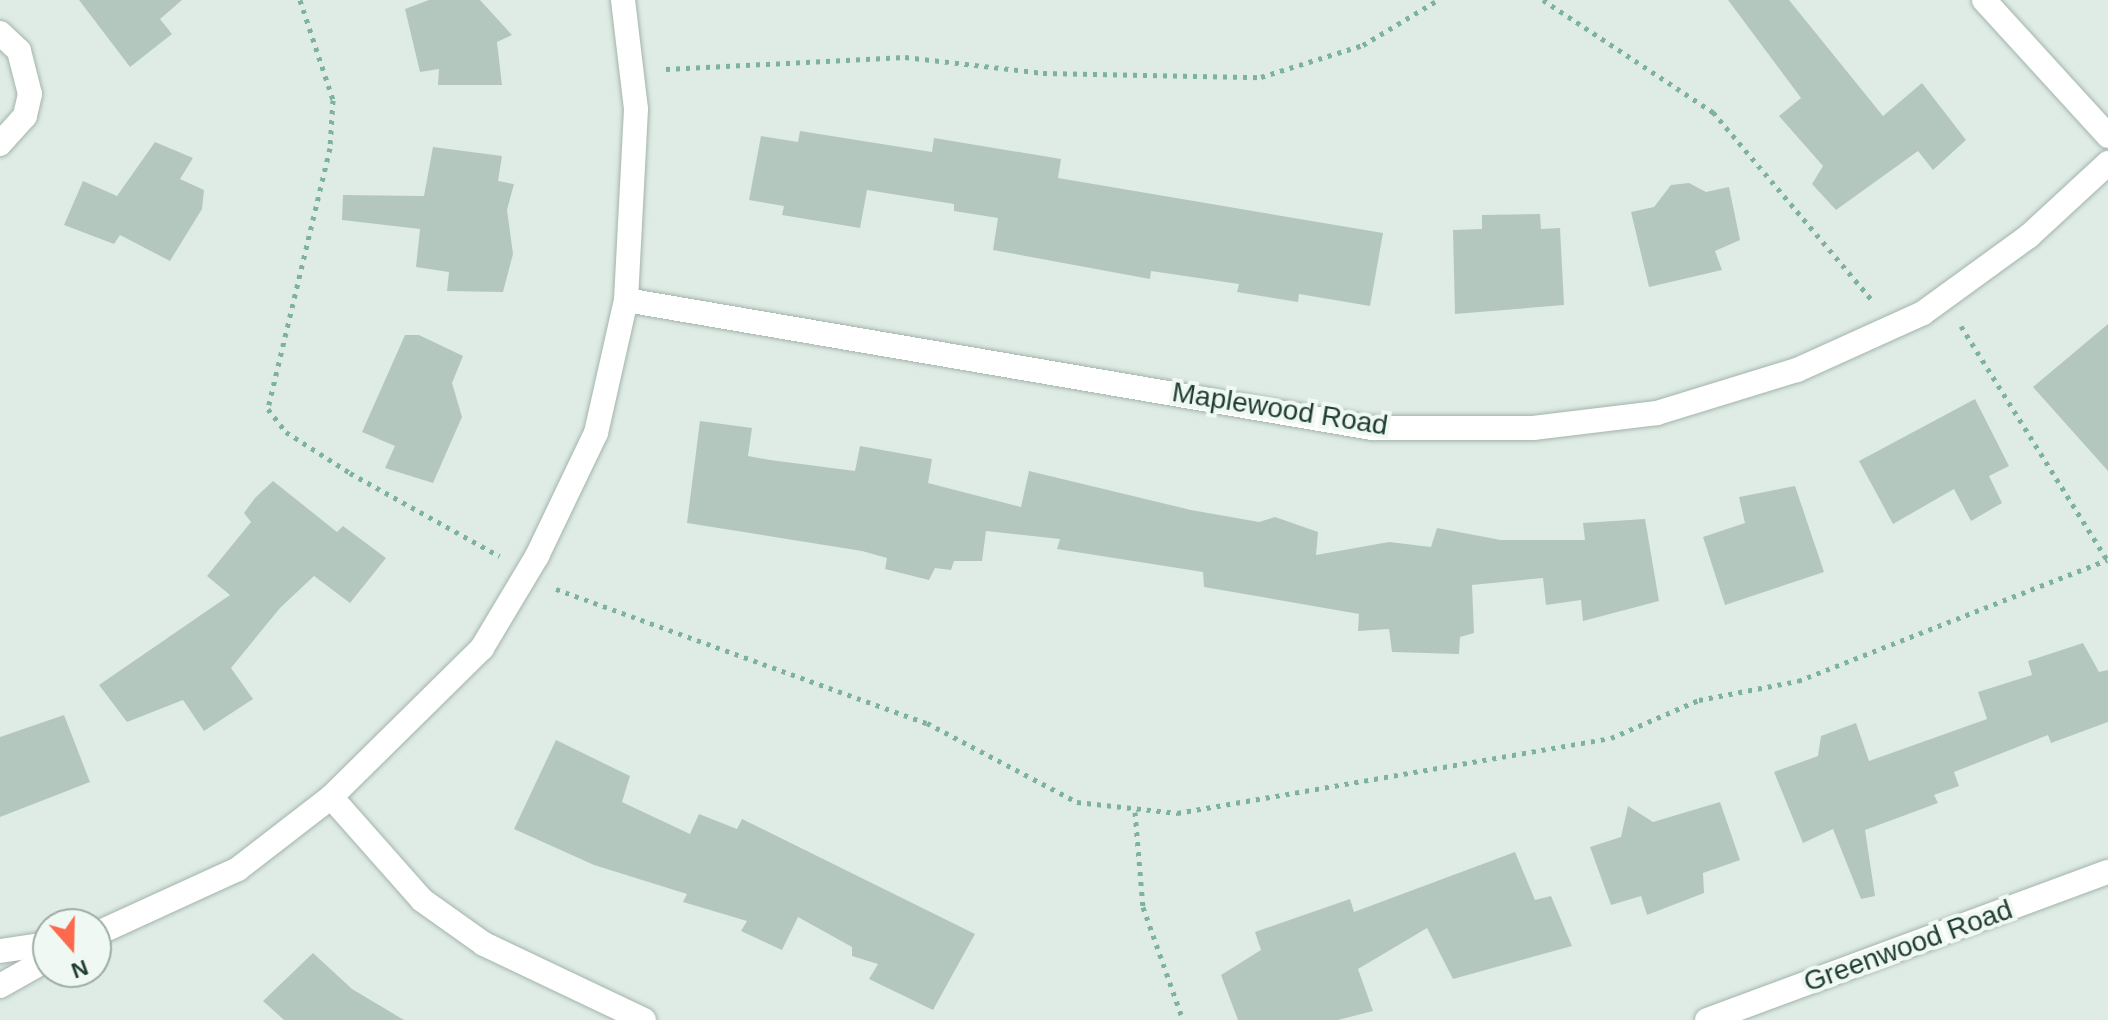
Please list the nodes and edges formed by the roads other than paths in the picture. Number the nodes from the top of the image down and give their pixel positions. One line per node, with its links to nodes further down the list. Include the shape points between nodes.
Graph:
1 (623, 0): 7 (street, via 632,72)
2 (1984, 0): 4 (street)
3 (0, 33): 5 (street, via 19,51 30,94 25,116)
4 (2108, 136)
5 (0, 144)
6 (2108, 163): 7 (street, Maplewood Road, via 2029,236 1944,298 1889,328 1797,370 1657,413 1533,428 1372,428)
7 (626, 300): 8 (street, via 596,433 527,573 482,648)
8 (331, 797): 10 (street, via 238,869); 15 (street, via 422,900 484,944)
9 (2108, 872): 16 (street, Greenwood Road)
10 (112, 927)
11 (32, 946): 12 (street)
12 (0, 951)
13 (32, 968): 14 (street)
14 (0, 986)
15 (644, 1020)
16 (1707, 1020)

